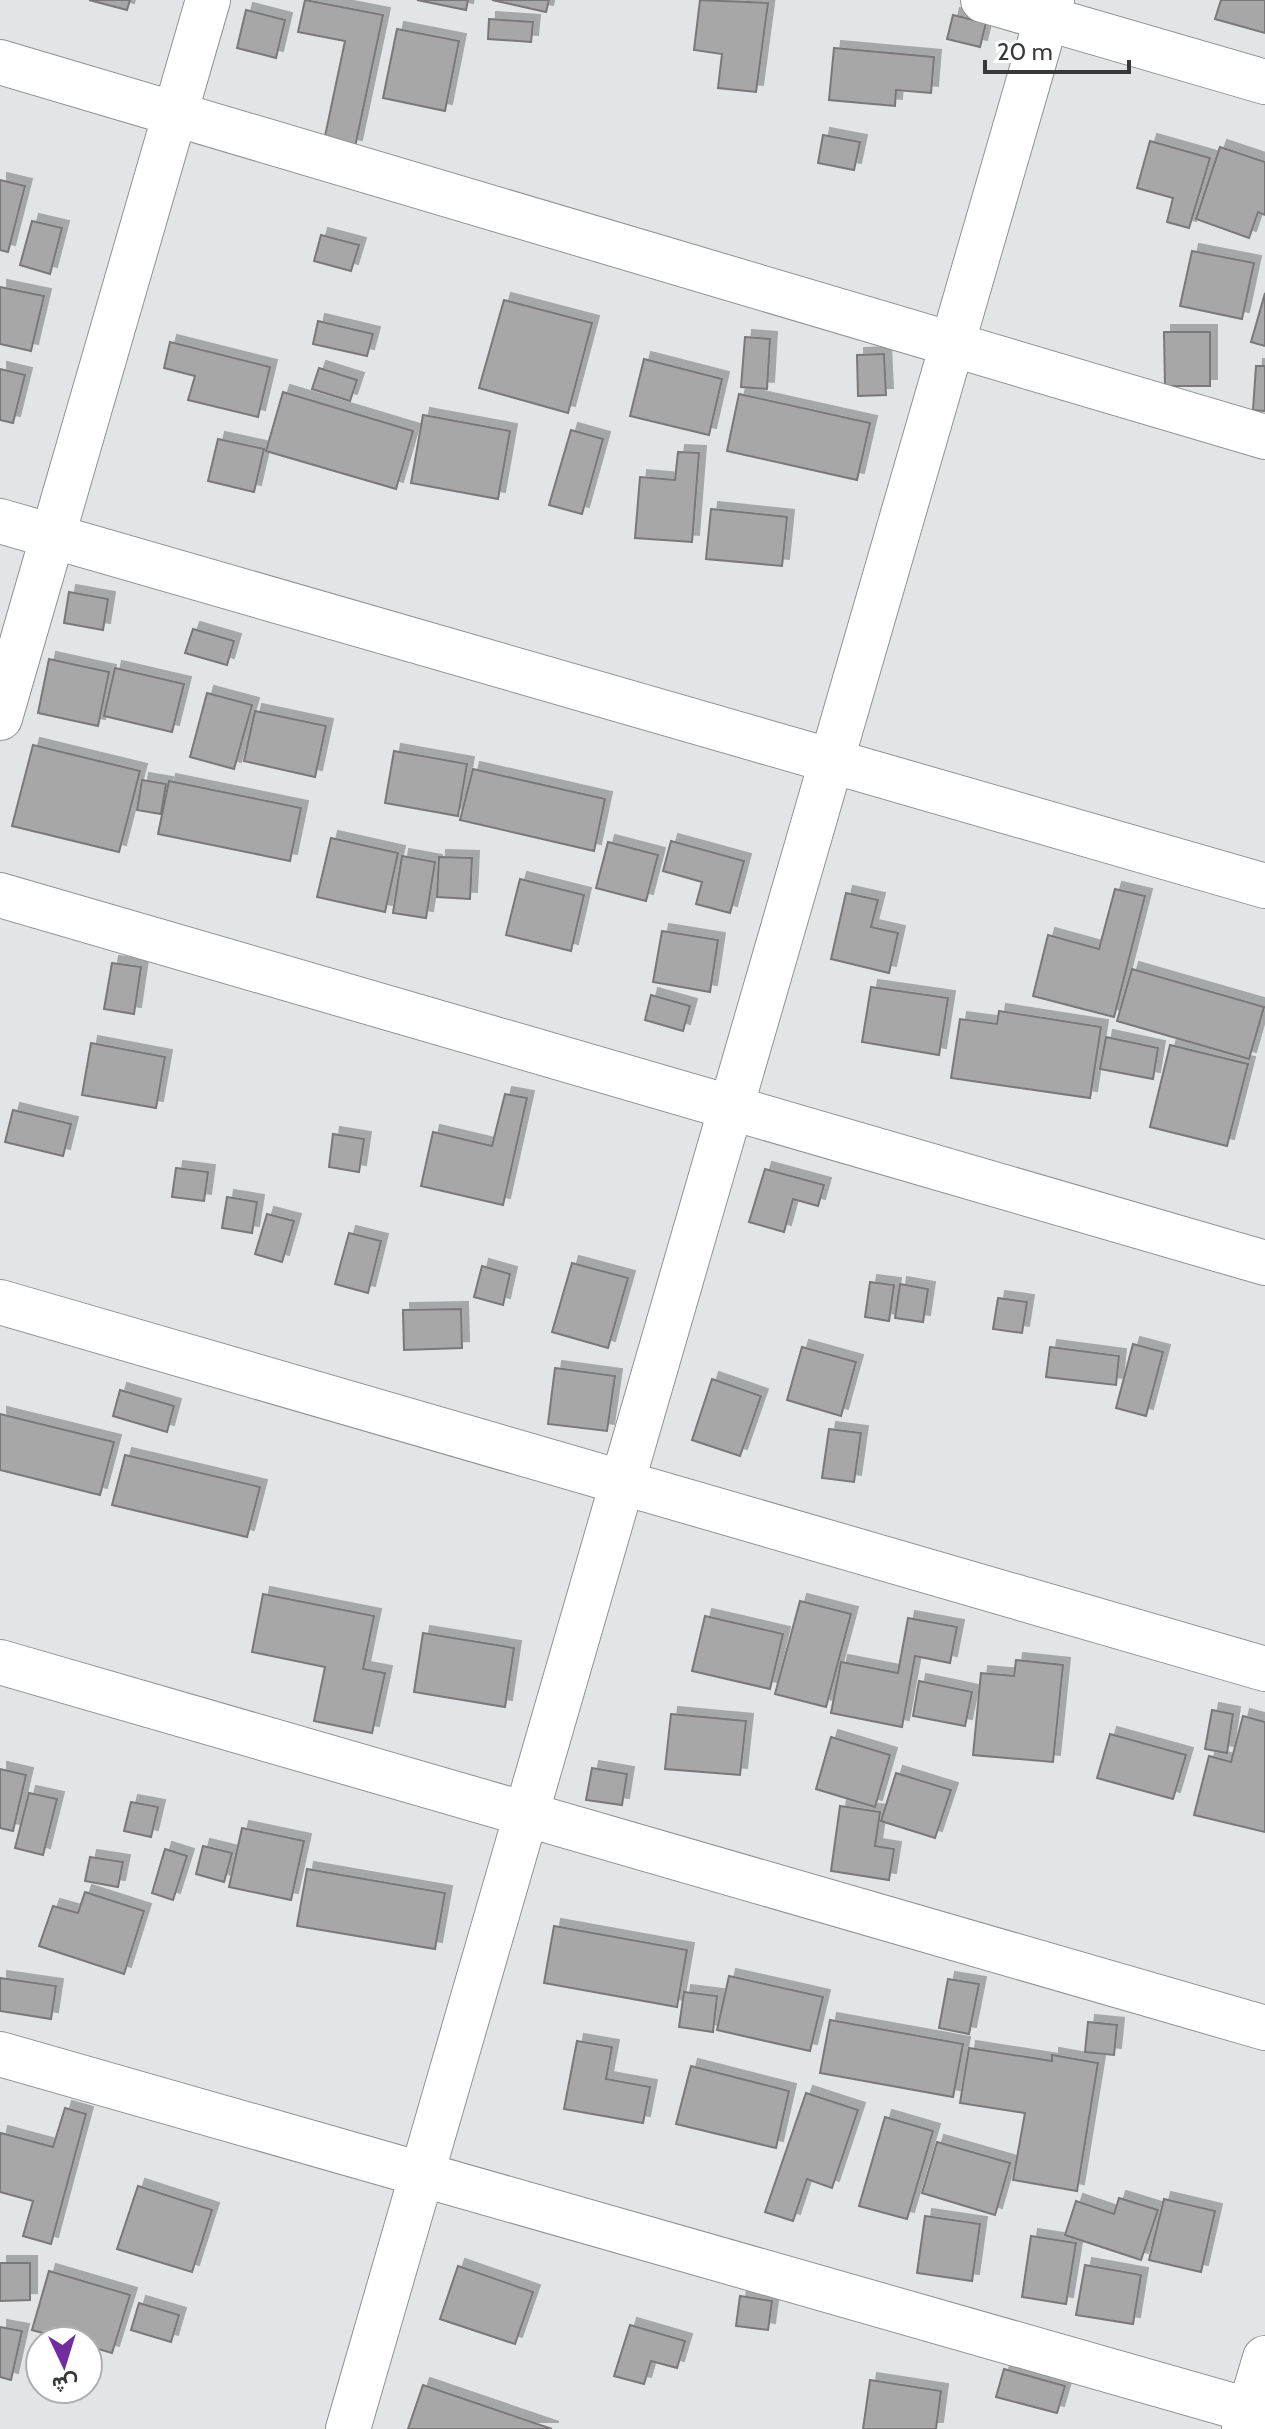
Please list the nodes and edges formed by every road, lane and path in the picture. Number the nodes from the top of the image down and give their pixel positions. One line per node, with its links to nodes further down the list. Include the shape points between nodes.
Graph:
1 (208, 0): 6 (street)
2 (983, 0): 3 (street)
3 (1049, 9): 5 (street); 7 (street)
4 (0, 62): 6 (street)
5 (1265, 82)
6 (175, 114): 7 (street); 10 (street)
7 (953, 344): 8 (street); 12 (street)
8 (1265, 437)
9 (0, 521): 10 (street)
10 (53, 536): 11 (street); 12 (street)
11 (0, 718)
12 (831, 760): 13 (street); 15 (street)
13 (1265, 886)
14 (0, 895): 15 (street)
15 (731, 1108): 16 (street); 18 (street)
16 (1265, 1263)
17 (0, 1302): 18 (street)
18 (622, 1483): 20 (street); 21 (street)
19 (0, 1662): 21 (street)
20 (1265, 1669)
21 (526, 1814): 22 (street); 24 (street)
22 (1265, 2028)
23 (0, 2054): 24 (street)
24 (422, 2174): 26 (street); 27 (street)
25 (1265, 2358): 26 (street)
26 (1253, 2418)
27 (348, 2429)

